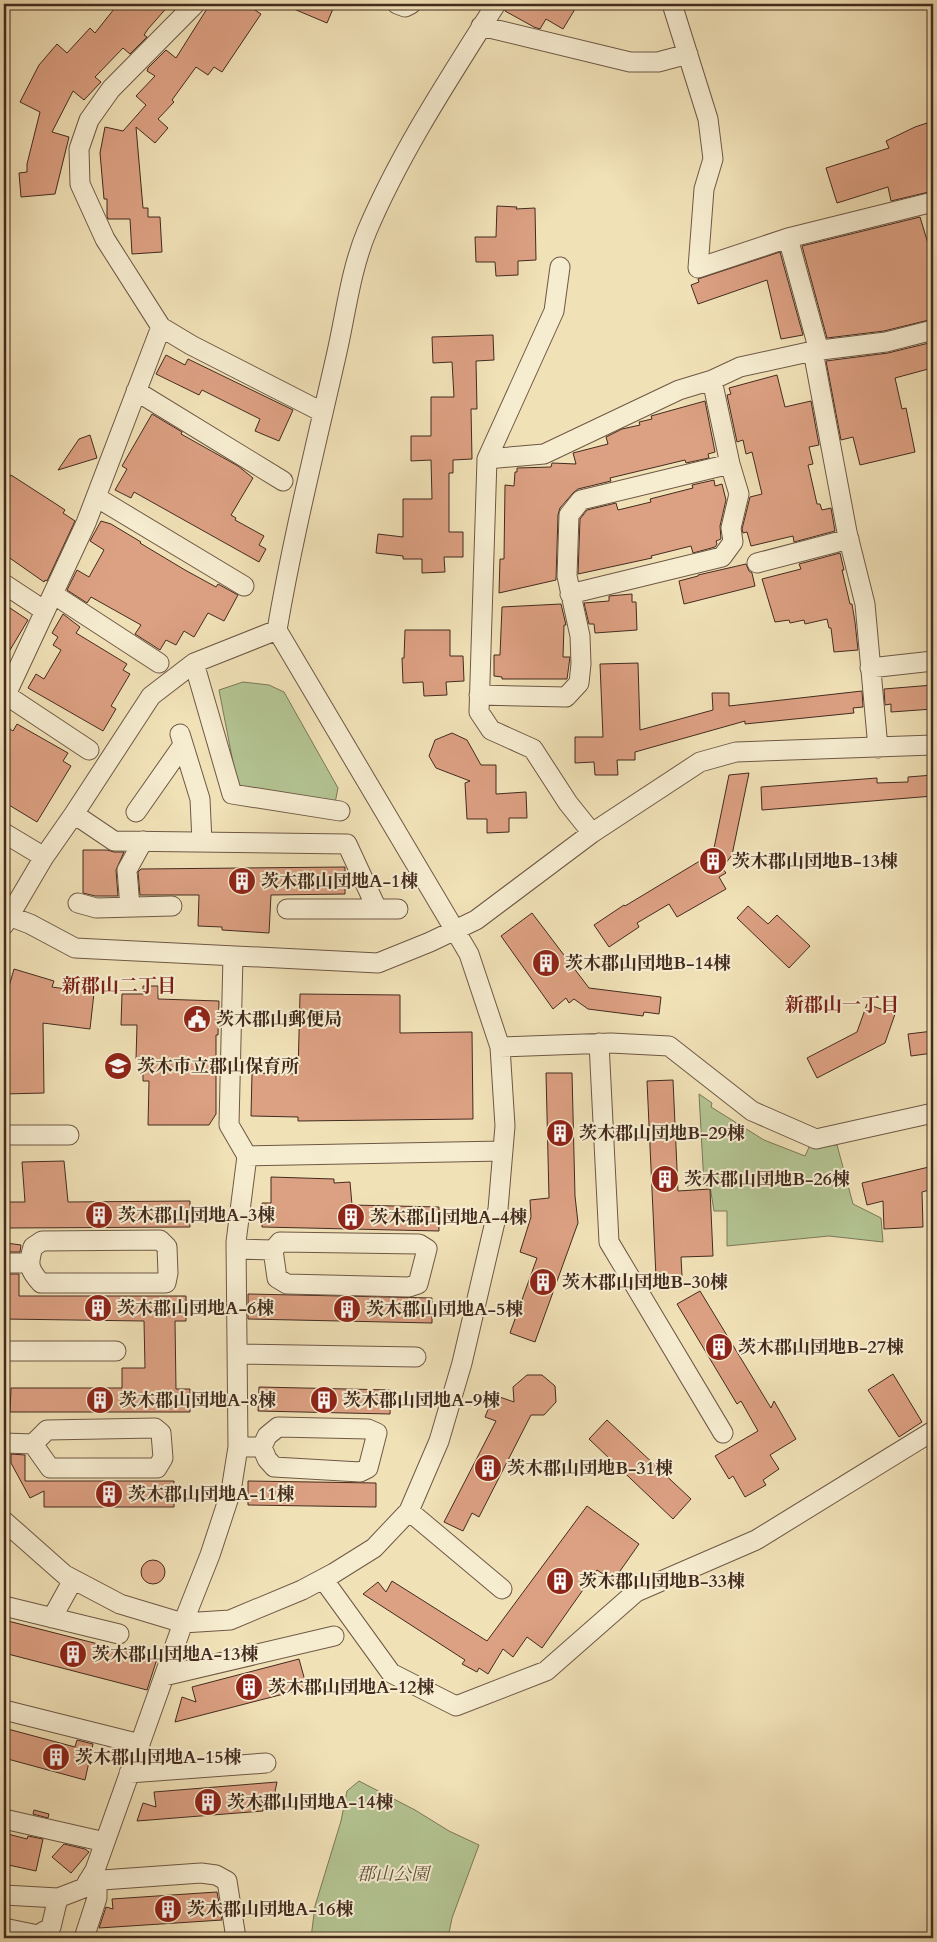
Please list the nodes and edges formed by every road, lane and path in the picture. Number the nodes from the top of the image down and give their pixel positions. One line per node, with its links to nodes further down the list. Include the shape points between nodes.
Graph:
1 (195, 4): 11 (street, via 111,89 89,120 79,149 80,184 105,239)
2 (397, 4): 3 (street, via 405,7)
3 (411, 4)
4 (496, 4): 6 (street)
5 (672, 4): 7 (street)
6 (482, 26): 7 (street, via 630,62 658,62); 16 (street, via 414,136 366,233 353,274)
7 (688, 54): 9 (street, via 708,119 713,159 704,189 698,268)
8 (933, 205): 9 (street)
9 (788, 238): 13 (street)
10 (560, 267): 17 (street, via 554,311)
11 (161, 326): 15 (street); 16 (street, via 191,345)
12 (933, 330): 13 (street, via 886,342)
13 (816, 351): 14 (street, via 740,368); 21 (street)
14 (712, 380): 17 (street, via 679,390 544,454); 18 (street)
15 (136, 391): 19 (street); 20 (street)
16 (322, 412): 28 (street)
17 (487, 459): 33 (street)
18 (730, 464): 26 (street, via 581,500 569,515 567,576); 26 (street, via 739,494 731,528 734,542 722,557)
19 (283, 481)
20 (96, 497): 24 (street); 25 (street)
21 (849, 539): 22 (street); 32 (street, via 865,604)
22 (757, 564)
23 (4, 584): 27 (street)
24 (244, 586)
25 (53, 594): 27 (street); 30 (street)
26 (570, 594): 33 (street, via 580,636 579,683 566,697)
27 (45, 612): 34 (street)
28 (277, 630): 31 (street); 53 (street)
29 (933, 661): 32 (street)
30 (159, 663)
31 (194, 663): 38 (street, via 232,794); 40 (street, via 150,696)
32 (870, 668): 36 (street)
33 (479, 695): 42 (street, via 479,712 491,730 533,748 568,803)
34 (5, 697): 37 (street)
35 (933, 745): 36 (street)
36 (878, 748): 42 (street, via 736,752 700,762)
37 (89, 750)
38 (340, 811)
39 (136, 812): 44 (street, via 182,739 200,799)
40 (74, 814): 43 (street, via 114,841); 45 (street)
41 (4, 832): 45 (street)
42 (592, 833): 53 (street, via 476,920)
43 (143, 841): 44 (street); 48 (street, via 127,870)
44 (202, 842): 50 (street, via 347,844)
45 (44, 857): 52 (street)
46 (78, 903): 48 (street, via 96,908)
47 (172, 906): 48 (street)
48 (130, 907)
49 (287, 909): 50 (street)
50 (377, 909): 51 (street)
51 (398, 909)
52 (6, 920): 54 (street, via 30,924 75,948)
53 (454, 930): 54 (street, via 378,962); 56 (street, via 469,954)
54 (233, 956): 61 (street, via 229,1125)
55 (600, 1044): 56 (street); 57 (street, via 669,1046 752,1111 816,1139); 71 (street, via 609,1242)
56 (500, 1047): 60 (street, via 505,1126)
57 (933, 1113)
58 (4, 1135): 59 (street)
59 (69, 1135)
60 (503, 1152): 61 (street); 76 (street, via 498,1209 462,1363 439,1441)
61 (247, 1156): 62 (street)
62 (236, 1249): 63 (street); 68 (street)
63 (273, 1250): 63 (street, via 280,1242 419,1244 427,1249 418,1284 409,1287 287,1284 277,1278)
64 (4, 1262): 65 (street)
65 (29, 1263): 65 (street, via 32,1247 42,1241 160,1240 167,1247 168,1273 166,1283 41,1283)
66 (4, 1351): 67 (street)
67 (116, 1351)
68 (237, 1354): 69 (street); 74 (street)
69 (416, 1358)
70 (933, 1431): 78 (street, via 756,1540 636,1592 546,1671 456,1706 391,1673)
71 (723, 1433)
72 (4, 1443): 73 (street)
73 (33, 1444): 73 (street, via 47,1430 155,1428 161,1433 163,1458 158,1468 50,1468)
74 (238, 1447): 75 (street); 83 (street, via 230,1491 210,1555)
75 (262, 1447): 75 (street, via 278,1427 368,1429 377,1433 368,1468 360,1472 274,1467)
76 (409, 1511): 78 (street, via 374,1548); 80 (street)
77 (4, 1521): 79 (street)
78 (323, 1579): 83 (street, via 230,1620)
79 (74, 1580): 82 (street); 83 (street, via 120,1604)
80 (502, 1589)
81 (4, 1606): 82 (street)
82 (52, 1618): 84 (street)
83 (183, 1623): 86 (street)
84 (119, 1634)
85 (334, 1636): 86 (street)
86 (164, 1676): 88 (street)
87 (4, 1710): 88 (street)
88 (140, 1744): 90 (street)
89 (266, 1763): 90 (street)
90 (129, 1773): 92 (street)
91 (4, 1819): 92 (street)
92 (105, 1842): 93 (street)
93 (93, 1880): 95 (street, via 84,1888); 97 (street, via 97,1898); 98 (street, via 216,1874 227,1881)
94 (4, 1896): 95 (street)
95 (58, 1898): 96 (street, via 51,1927 38,1934)
96 (4, 1928)
97 (84, 1938)
98 (236, 1938)

